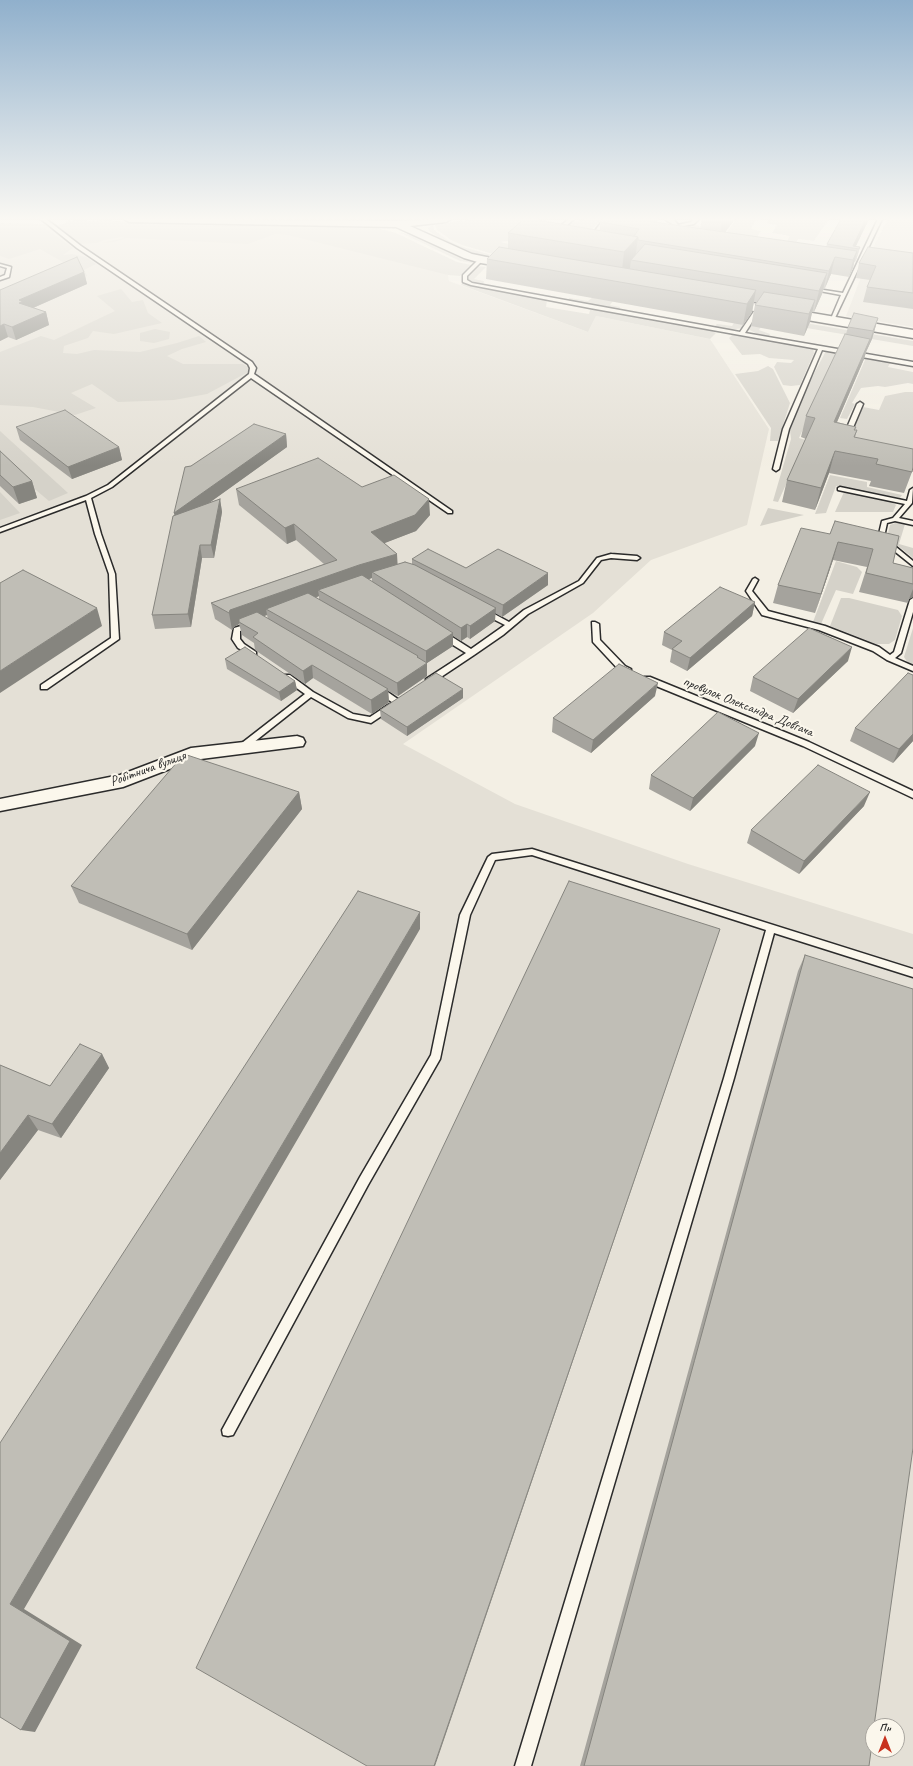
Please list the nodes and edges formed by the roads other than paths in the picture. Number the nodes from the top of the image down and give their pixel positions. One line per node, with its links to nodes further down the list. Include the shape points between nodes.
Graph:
1 (159, 301): 11 (lane, via 250,363 253,368)
2 (559, 301): 7 (lane)
3 (721, 301): 5 (street)
4 (840, 301): 6 (lane)
5 (759, 308): 6 (street); 7 (lane)
6 (832, 320): 8 (street)
7 (742, 333): 9 (lane)
8 (913, 334)
9 (821, 347): 10 (lane); 14 (lane, via 786,429)
10 (913, 364)
11 (251, 375): 17 (lane, via 110,486); 19 (lane)
12 (860, 404): 13 (lane)
13 (843, 444)
14 (776, 469)
15 (840, 489): 18 (lane)
16 (913, 490): 18 (lane)
17 (88, 497): 22 (lane); 38 (lane, via 112,574 116,639)
18 (909, 503): 20 (lane)
19 (450, 512)
20 (894, 519): 21 (lane); 24 (lane, via 884,522 881,538)
21 (913, 523)
22 (0, 530)
23 (637, 558): 30 (lane, via 611,556 599,559 581,582 526,612)
24 (913, 564)
25 (755, 580): 33 (lane, via 749,591 766,613 822,628 876,649)
26 (913, 600): 33 (lane, via 897,653)
27 (482, 610): 30 (lane)
28 (260, 622): 34 (lane, via 238,630 236,639 241,646)
29 (595, 624): 43 (lane, провулок Олександра Довгача, via 596,640 622,668 806,744)
30 (510, 625): 32 (lane)
31 (439, 633): 32 (lane)
32 (471, 653): 37 (lane, via 434,673)
33 (890, 658): 35 (lane)
34 (260, 659)
35 (913, 669)
36 (279, 672): 40 (lane)
37 (424, 684)
38 (44, 686)
39 (370, 686): 40 (lane, via 402,699 371,720 351,716)
40 (310, 694): 42 (lane)
41 (297, 742): 42 (street, Робітнича вулиця)
42 (241, 748): 44 (street, Робітнича вулиця, via 191,754 123,782)
43 (913, 795)
44 (0, 805)
45 (770, 928): 46 (lane); 47 (lane, via 532,852 492,856 465,915 436,1056 364,1181); 48 (lane, via 729,1078)
46 (913, 973)
47 (228, 1430)
48 (523, 1766)

